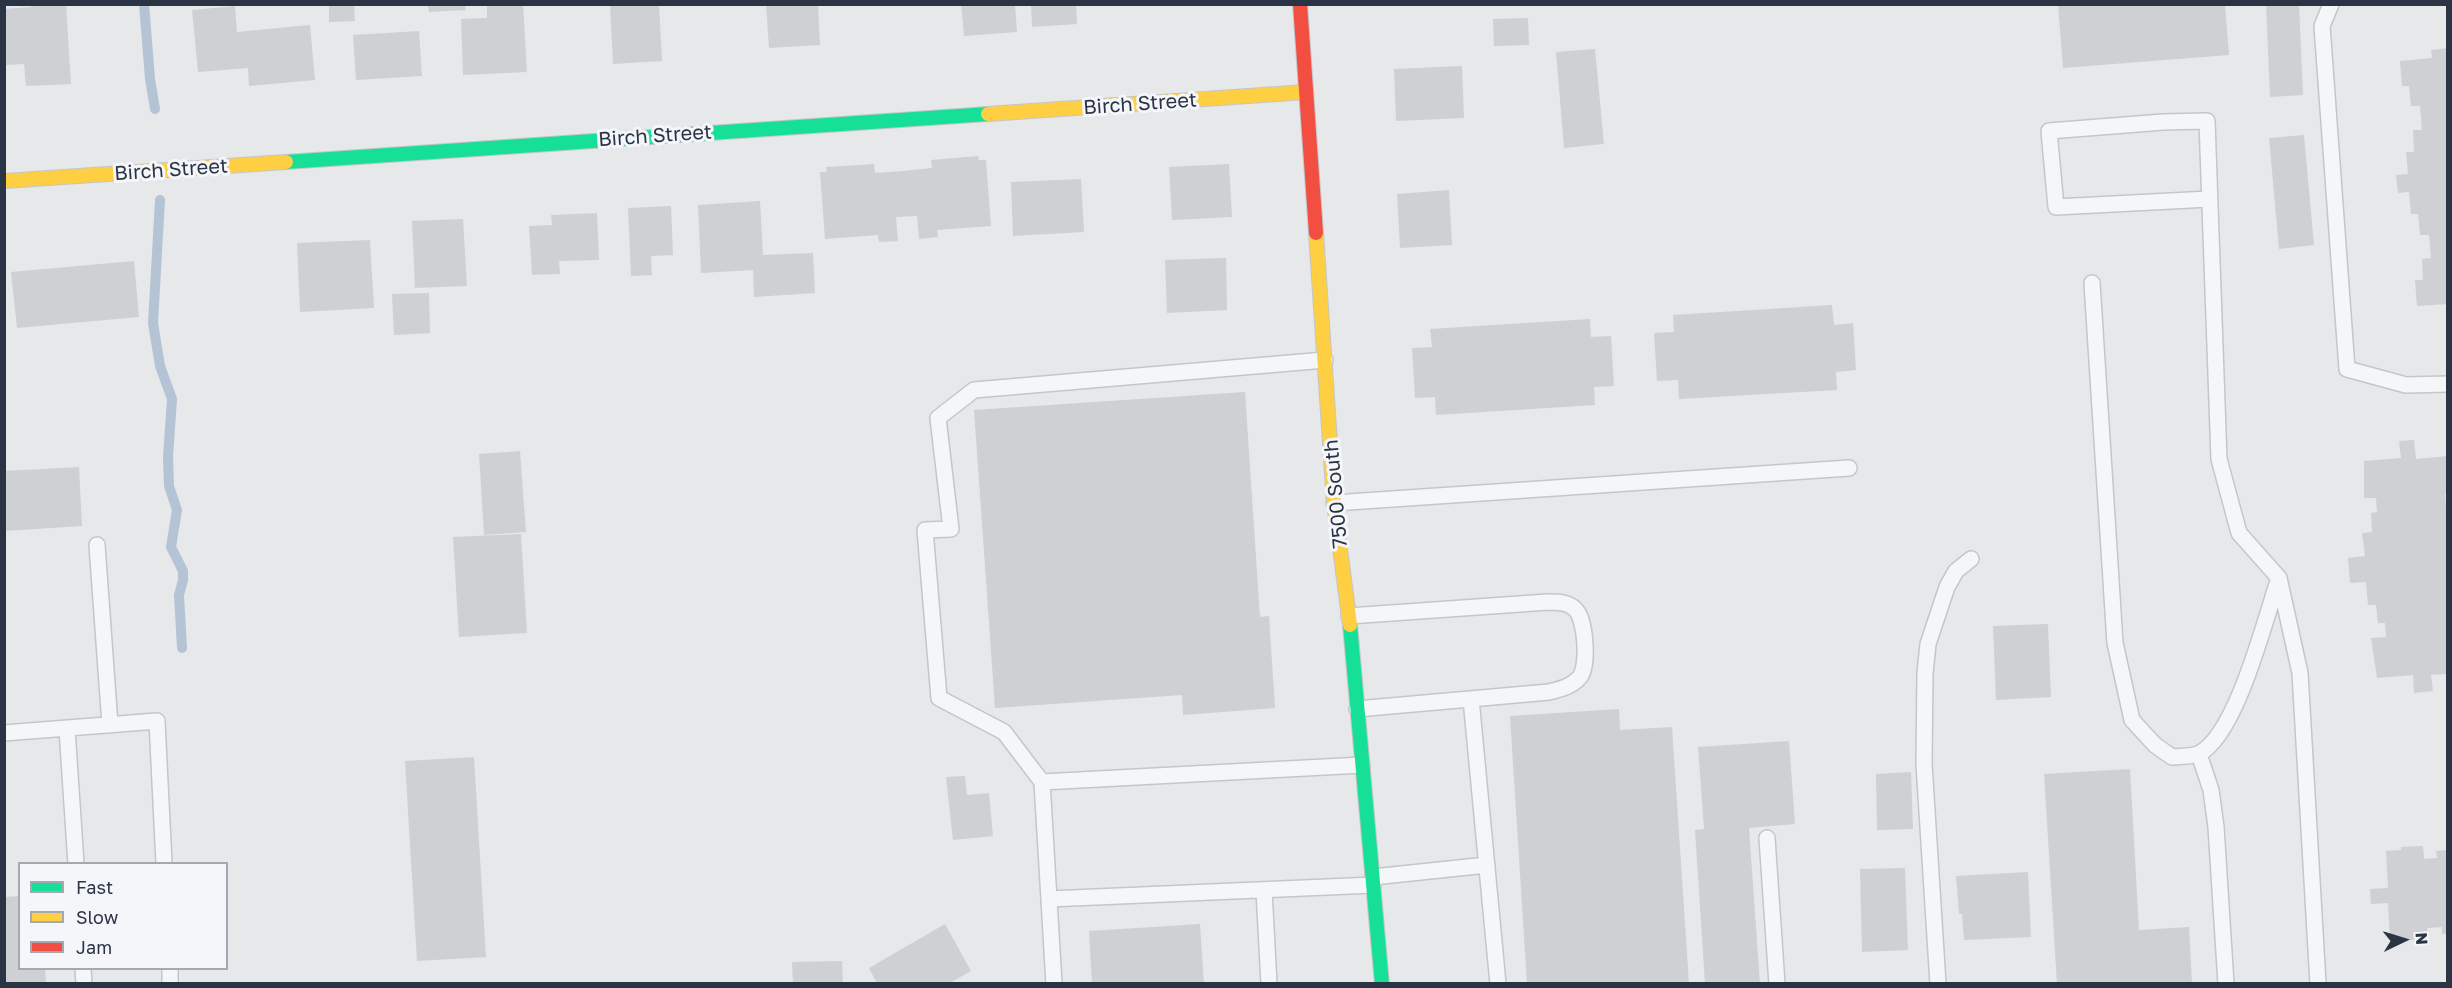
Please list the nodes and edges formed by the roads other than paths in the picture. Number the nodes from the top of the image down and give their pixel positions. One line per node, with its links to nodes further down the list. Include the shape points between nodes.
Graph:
1 (1300, 4): 3 (street, 7500 South)
2 (2331, 4): 8 (lane, via 2322,26 2347,369 2406,385)
3 (1306, 92): 4 (street, Birch Street); 7 (street, 7500 South)
4 (4, 181)
5 (2209, 199): 5 (lane, via 2207,121 2049,132 2056,207); 13 (lane, via 2219,459 2239,533)
6 (2092, 283): 20 (lane, via 2115,643 2122,683 2132,720 2155,745 2172,758)
7 (1325, 360): 10 (street, 7500 South); 22 (lane, via 974,390 938,418 951,529 925,530 939,698 1004,732)
8 (2448, 384)
9 (1849, 468): 10 (lane)
10 (1334, 503): 14 (street, 7500 South)
11 (98, 545): 17 (lane)
12 (1971, 559): 35 (lane, via 1956,571 1947,587 1928,644 1925,673 1924,764)
13 (2279, 578): 20 (lane, via 2238,701 2216,740); 37 (lane, via 2300,673)
14 (1349, 616): 15 (lane, via 1548,602 1565,603 1577,610 1585,662 1581,676 1569,687 1549,693); 16 (street, 7500 South)
15 (1471, 699): 16 (lane); 26 (lane)
16 (1357, 709): 21 (street, 7500 South)
17 (110, 725): 18 (lane); 25 (lane, via 157,721)
18 (67, 729): 19 (lane); 24 (lane)
19 (4, 733)
20 (2199, 754): 36 (lane, via 2211,790 2216,827)
21 (1362, 765): 22 (lane); 27 (street, 7500 South)
22 (1042, 782): 29 (lane)
23 (1767, 838): 34 (lane)
24 (76, 862)
25 (164, 862)
26 (1487, 865): 27 (lane); 33 (lane)
27 (1373, 881): 28 (lane); 32 (street, 7500 South)
28 (1264, 890): 29 (lane); 31 (lane)
29 (1049, 899): 30 (lane)
30 (1054, 984)
31 (1269, 984)
32 (1382, 984)
33 (1498, 984)
34 (1777, 984)
35 (1938, 984)
36 (2226, 984)
37 (2318, 984)

